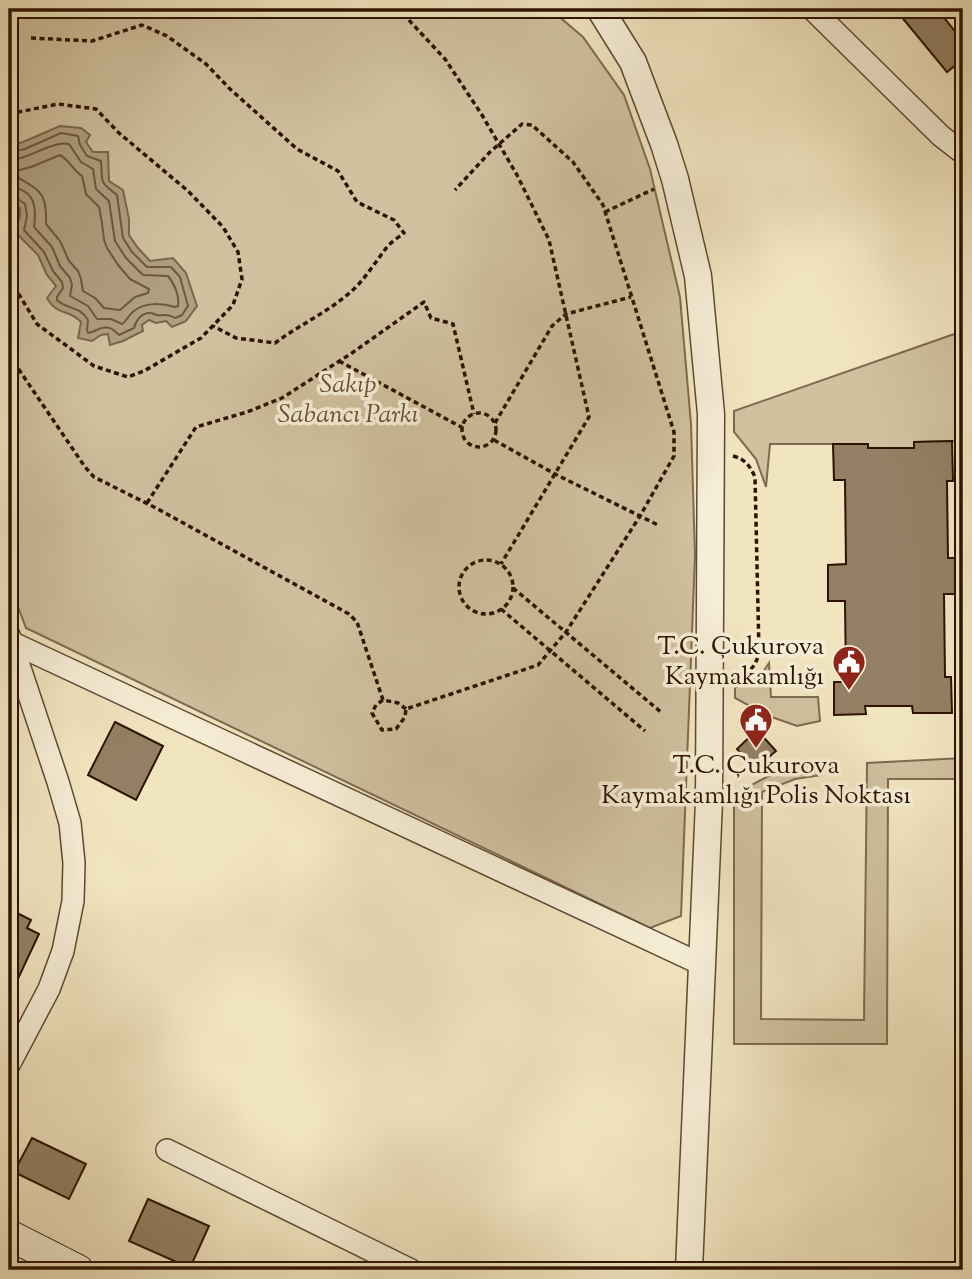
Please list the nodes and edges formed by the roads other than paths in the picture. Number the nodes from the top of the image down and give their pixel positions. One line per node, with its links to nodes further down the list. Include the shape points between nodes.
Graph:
1 (600, 9): 5 (street, via 633,62 664,144 698,276 711,414 709,801)
2 (812, 9): 3 (street)
3 (963, 153)
4 (11, 638): 5 (street); 6 (street, via 70,823 74,863 73,901 63,950)
5 (703, 965): 11 (street)
6 (9, 1065)
7 (167, 1150): 10 (street)
8 (9, 1235): 9 (main road)
9 (78, 1270)
10 (411, 1270)
11 (689, 1270)

